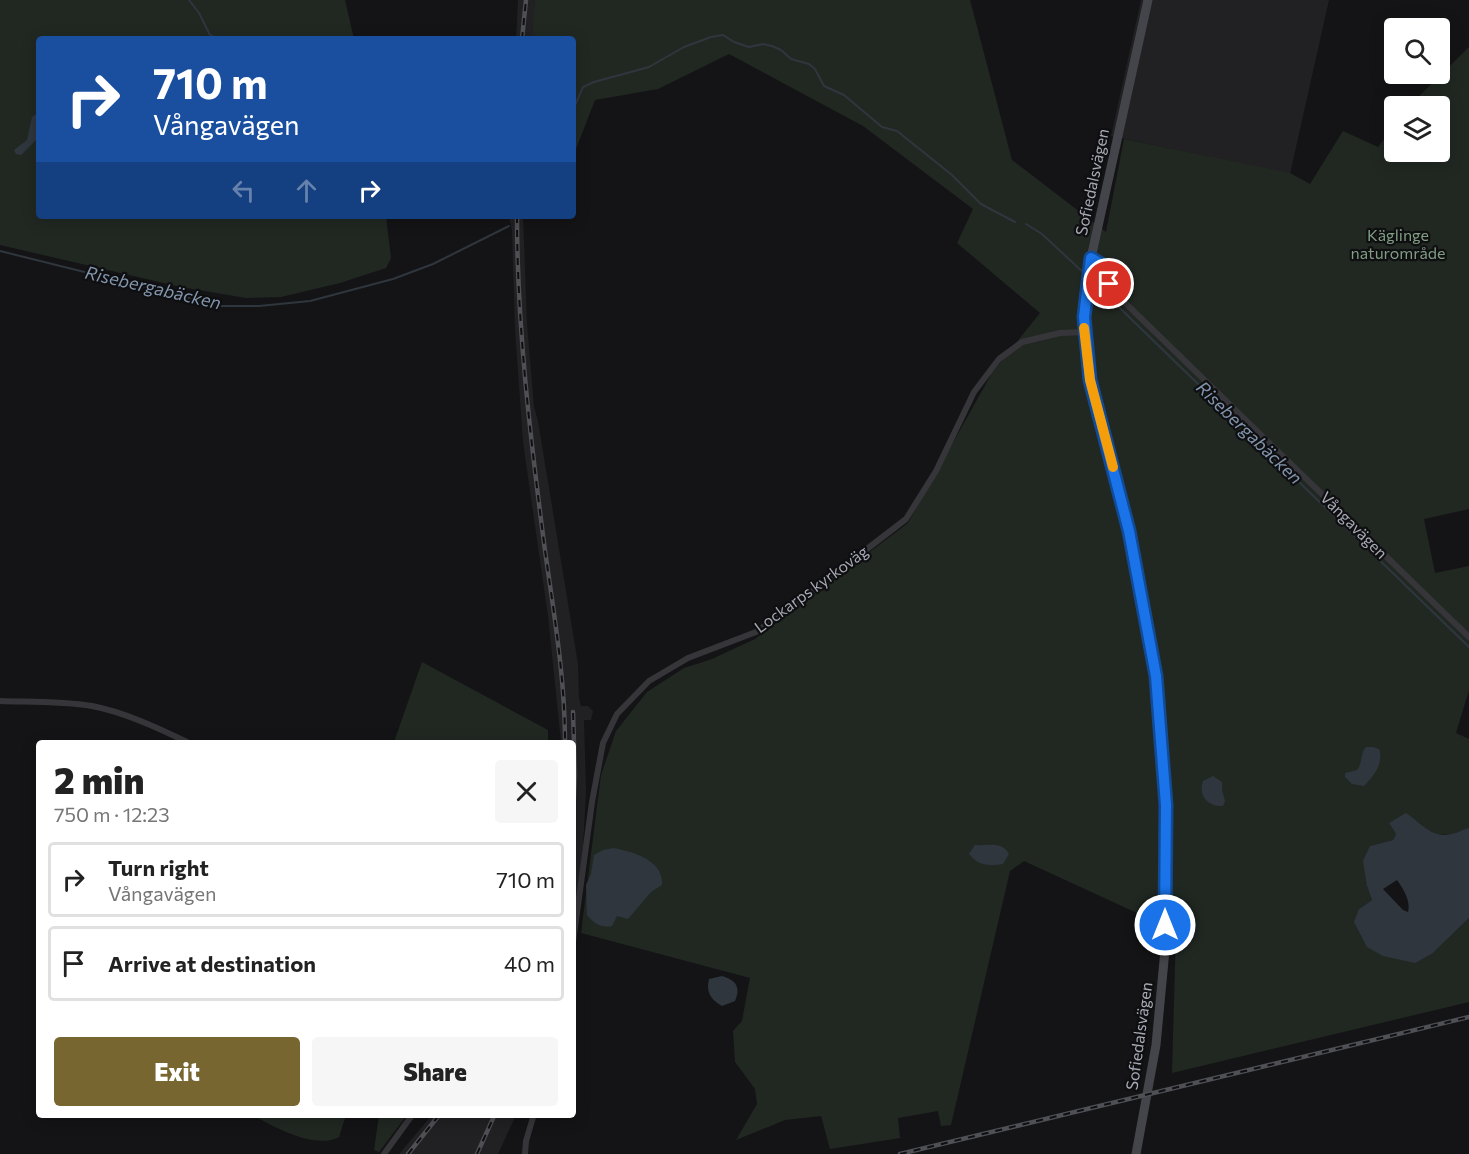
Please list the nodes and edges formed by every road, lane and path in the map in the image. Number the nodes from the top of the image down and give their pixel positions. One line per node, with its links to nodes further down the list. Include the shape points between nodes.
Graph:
1 (1148, 0): 2 (main road, Sofiedalsvägen)
2 (1090, 261): 3 (main road, Sofiedalsvägen); 4 (street, Vångavägen, via 1101,264 1116,294)
3 (1084, 332): 7 (street, Lockarps kyrkoväg, via 1022,342 999,359 974,392 936,471 906,519 756,632 688,658 649,681 617,714 603,743); 12 (main road, Sofiedalsvägen, via 1090,380 1142,593 1156,676 1163,754 1165,950 1156,1045)
4 (1469, 638)
5 (0, 701): 6 (street, via 95,706)
6 (181, 740)
7 (576, 920)
8 (410, 1118): 10 (street)
9 (533, 1118): 11 (street)
10 (384, 1154)
11 (525, 1154)
12 (1136, 1154)

